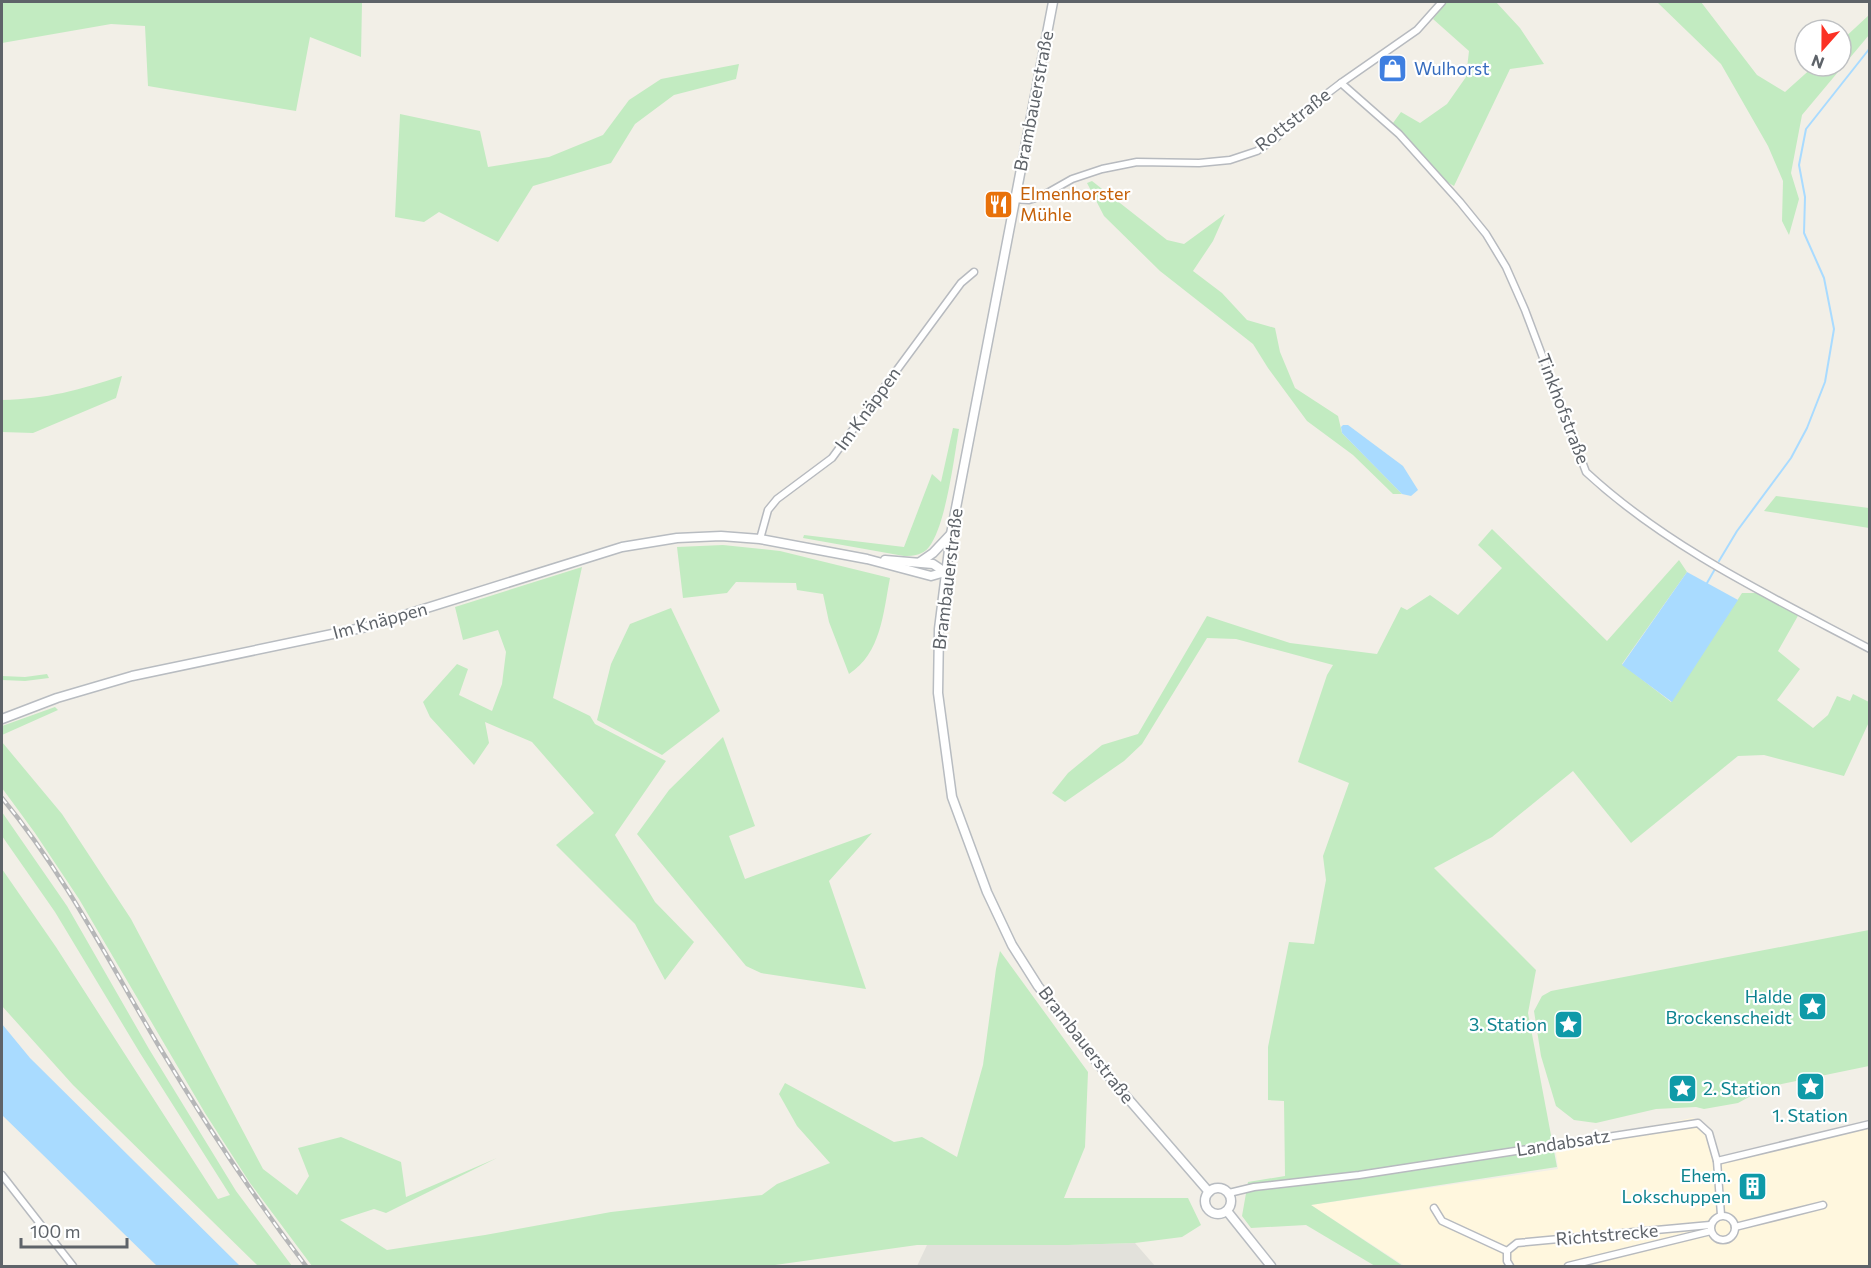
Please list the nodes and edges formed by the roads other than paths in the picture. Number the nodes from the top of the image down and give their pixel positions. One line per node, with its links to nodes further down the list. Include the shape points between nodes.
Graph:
1 (1053, 2): 4 (main road, Brambauerstraße)
2 (1442, 2): 3 (street, Rottstraße, via 1418,30)
3 (1341, 83): 4 (street, Rottstraße, via 1257,151 1230,160 1199,163 1137,162 1072,179 1029,200); 11 (street, Tinkhofstraße, via 1400,134 1486,234 1526,310 1586,472 1720,569)
4 (1014, 199): 6 (main road, Brambauerstraße)
5 (974, 272): 7 (street, Im Knäppen, via 961,283 832,458 777,499 765,518)
6 (951, 534): 9 (main road); 10 (main road, Brambauerstraße)
7 (760, 539): 8 (main road, Im Knäppen); 12 (main road, Im Knäppen, via 677,538 622,547 383,622 132,676)
8 (867, 559): 9 (main road); 10 (main road, Im Knäppen, via 931,576)
9 (920, 562): 10 (main road)
10 (945, 572): 16 (main road, Brambauerstraße, via 939,629 940,704 952,797 987,892 1012,945 1038,986 1099,1065)
11 (1869, 649)
12 (2, 719)
13 (1869, 1124): 14 (street)
14 (1717, 1161): 17 (street, Landabsatz, via 1709,1133 1698,1122); 21 (street)
15 (2, 1175): 25 (street)
16 (1209, 1192): 17 (main road, via 1220,1188); 20 (main road, via 1205,1203 1209,1211)
17 (1229, 1193): 20 (main road, via 1231,1203)
18 (1823, 1205): 22 (street, Richtstrecke)
19 (1434, 1208): 24 (street, via 1442,1221)
20 (1227, 1211): 26 (main road)
21 (1721, 1215): 22 (street, via 1730,1218); 23 (street, Richtstrecke, via 1714,1219)
22 (1735, 1227): 23 (street, Richtstrecke, via 1725,1240 1716,1238)
23 (1711, 1228): 24 (street, Richtstrecke, via 1517,1243); 28 (street, Richtstrecke)
24 (1507, 1251): 27 (street)
25 (73, 1266)
26 (1271, 1266)
27 (1510, 1266)
28 (1568, 1266)

